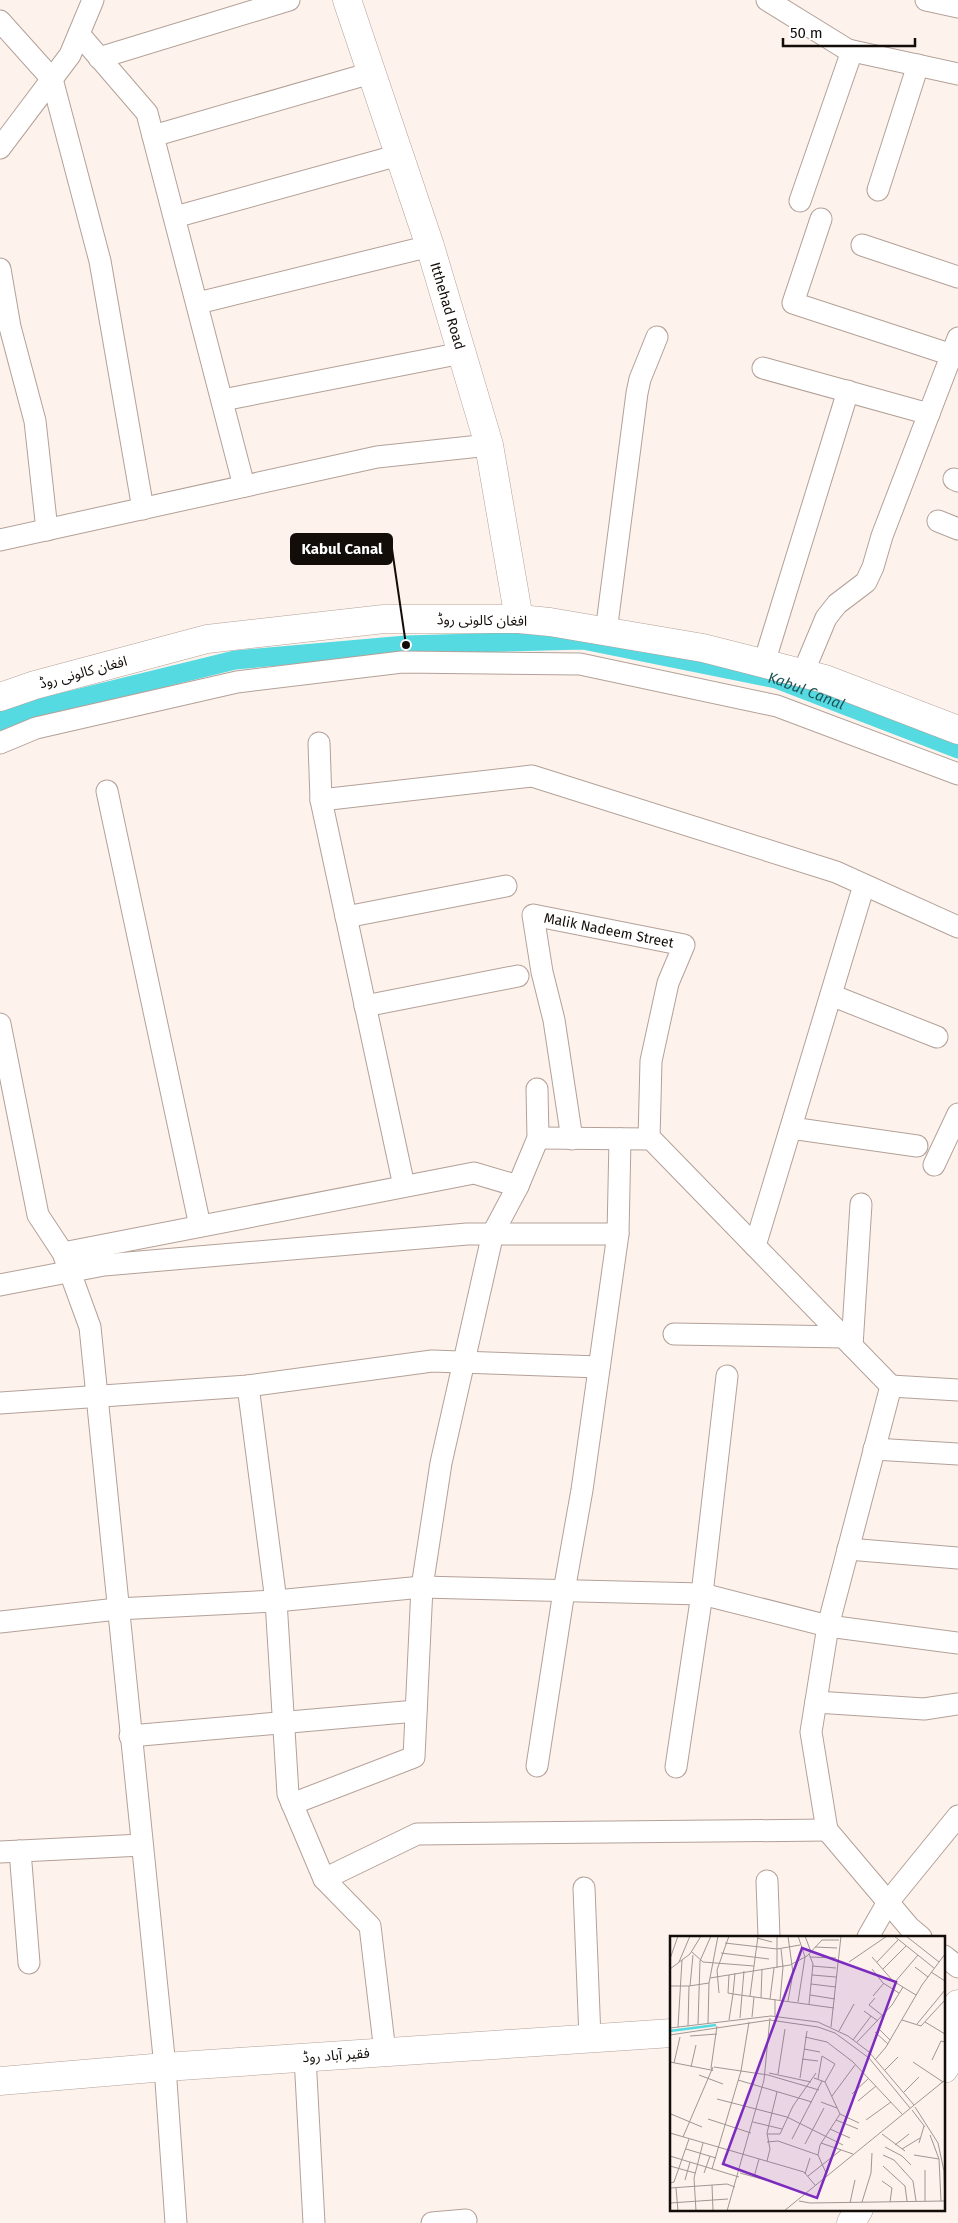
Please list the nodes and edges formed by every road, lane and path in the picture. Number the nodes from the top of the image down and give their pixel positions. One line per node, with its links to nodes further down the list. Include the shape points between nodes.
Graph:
1 (289, 0): 10 (street)
2 (348, 0): 12 (street, Itthehad Road)
3 (767, 0): 9 (street)
4 (926, 0): 6 (street)
5 (87, 3): 8 (street)
6 (958, 6)
7 (0, 21): 14 (street)
8 (79, 34): 10 (street); 14 (street, via 70,55)
9 (852, 51): 11 (street); 19 (street)
10 (99, 58): 15 (street, via 147,113)
11 (918, 65): 13 (street); 18 (street)
12 (371, 72): 15 (street); 17 (street, Itthehad Road)
13 (958, 74)
14 (52, 79): 16 (street); 36 (street, via 100,261)
15 (153, 136): 20 (street)
16 (0, 148)
17 (399, 155): 20 (street); 23 (street, Itthehad Road)
18 (878, 190)
19 (800, 201)
20 (175, 217): 26 (street)
21 (821, 219): 28 (street, via 793,303)
22 (862, 245): 25 (street)
23 (430, 246): 26 (street); 29 (street, Itthehad Road)
24 (0, 268): 39 (street, via 10,327 36,421)
25 (958, 277)
26 (198, 303): 32 (street)
27 (657, 337): 42 (street, via 637,393)
28 (955, 346): 33 (street)
29 (462, 353): 32 (street); 34 (street, Itthehad Road)
30 (763, 368): 31 (street)
31 (848, 392): 33 (street); 43 (street)
32 (223, 400): 35 (street)
33 (929, 414): 44 (street, via 866,582 836,604 826,618)
34 (489, 445): 35 (street, via 377,457); 41 (street, Itthehad Road)
35 (244, 486): 36 (street)
36 (143, 509): 39 (street)
37 (938, 521): 38 (street)
38 (958, 529)
39 (47, 530): 40 (street)
40 (0, 540)
41 (519, 619): 42 (street, افغان کالونی روڈ); 45 (street, افغان کالونی روڈ, via 384,619 207,639)
42 (606, 632): 43 (street, افغان کالونی روڈ, via 703,648)
43 (764, 663): 44 (street, افغان کالونی روڈ)
44 (803, 673): 46 (street, افغان کالونی روڈ)
45 (0, 697)
46 (958, 730)
47 (319, 742): 51 (street)
48 (0, 743): 49 (street, via 36,728 237,682 402,662 580,664 777,706)
49 (958, 774)
50 (107, 791): 73 (street)
51 (320, 800): 52 (street, via 532,776 836,872); 54 (street)
52 (864, 884): 55 (street); 57 (street)
53 (506, 886): 54 (street)
54 (346, 917): 58 (street)
55 (958, 927)
56 (518, 976): 58 (street)
57 (831, 995): 60 (street); 63 (street)
58 (365, 1006): 70 (street)
59 (0, 1024): 77 (street, via 38,1215)
60 (937, 1037)
61 (537, 1089): 64 (street)
62 (958, 1114): 69 (street)
63 (790, 1128): 68 (street); 76 (street)
64 (538, 1138): 65 (street); 71 (street)
65 (572, 1139): 66 (street); 67 (street, Malik Nadeem Street, via 554,1020 533,915 684,945 668,984 651,1060)
66 (620, 1139): 67 (street); 75 (street)
67 (650, 1139): 76 (street)
68 (917, 1146)
69 (934, 1165)
70 (404, 1186): 71 (street, via 474,1173); 73 (street)
71 (518, 1186): 74 (street)
72 (861, 1204): 80 (street)
73 (200, 1226): 77 (street)
74 (493, 1233): 75 (street); 77 (street, via 124,1263); 81 (street)
75 (618, 1234): 82 (street)
76 (755, 1246): 80 (street)
77 (66, 1261): 78 (street); 87 (street, via 90,1327)
78 (0, 1285)
79 (674, 1334): 80 (street)
80 (848, 1341): 85 (street)
81 (464, 1362): 82 (street); 84 (street, via 432,1361); 93 (street, via 441,1463)
82 (599, 1367): 94 (street)
83 (727, 1376): 95 (street)
84 (248, 1386): 87 (street); 96 (street)
85 (891, 1386): 86 (street); 89 (street)
86 (958, 1390)
87 (97, 1396): 88 (street); 97 (street)
88 (0, 1403)
89 (874, 1449): 90 (street); 91 (street)
90 (958, 1454)
91 (848, 1549): 92 (street); 99 (street)
92 (958, 1558)
93 (422, 1587): 94 (street); 96 (street); 103 (street)
94 (564, 1591): 95 (street); 106 (street)
95 (702, 1594): 99 (street); 107 (street)
96 (276, 1601): 97 (street); 104 (street)
97 (117, 1609): 98 (street); 105 (street)
98 (0, 1622)
99 (828, 1626): 100 (street); 101 (street)
100 (958, 1643)
101 (816, 1702): 102 (street, via 924,1709); 110 (street, via 811,1732)
102 (958, 1704)
103 (416, 1711): 104 (street); 108 (street, via 414,1757)
104 (284, 1724): 105 (street); 108 (street, via 288,1794)
105 (130, 1736): 111 (street)
106 (537, 1766)
107 (676, 1767)
108 (292, 1804): 113 (street)
109 (958, 1816): 116 (street)
110 (826, 1830): 113 (street, via 417,1834); 116 (street)
111 (142, 1845): 112 (street); 129 (street)
112 (10, 1851): 121 (street)
113 (324, 1879): 126 (street, via 370,1926)
114 (768, 1881): 117 (street)
115 (584, 1888): 124 (street)
116 (888, 1902): 118 (street); 119 (street)
117 (769, 1936)
118 (869, 1936)
119 (920, 1936)
120 (946, 1958): 122 (street)
121 (29, 1963)
122 (958, 1967)
123 (670, 2033): 124 (street, فقیر آباد روڈ)
124 (590, 2038): 126 (street, فقیر آباد روڈ)
125 (958, 2046): 128 (street)
126 (385, 2052): 127 (street, فقیر آباد روڈ)
127 (306, 2057): 129 (street, فقیر آباد روڈ); 135 (street)
128 (946, 2066)
129 (165, 2067): 130 (street, فقیر آباد روڈ); 134 (street)
130 (0, 2081)
131 (837, 2210): 137 (street)
132 (858, 2210): 138 (street)
133 (466, 2220): 136 (street)
134 (176, 2223)
135 (314, 2223)
136 (432, 2223)
137 (830, 2223)
138 (850, 2223)

